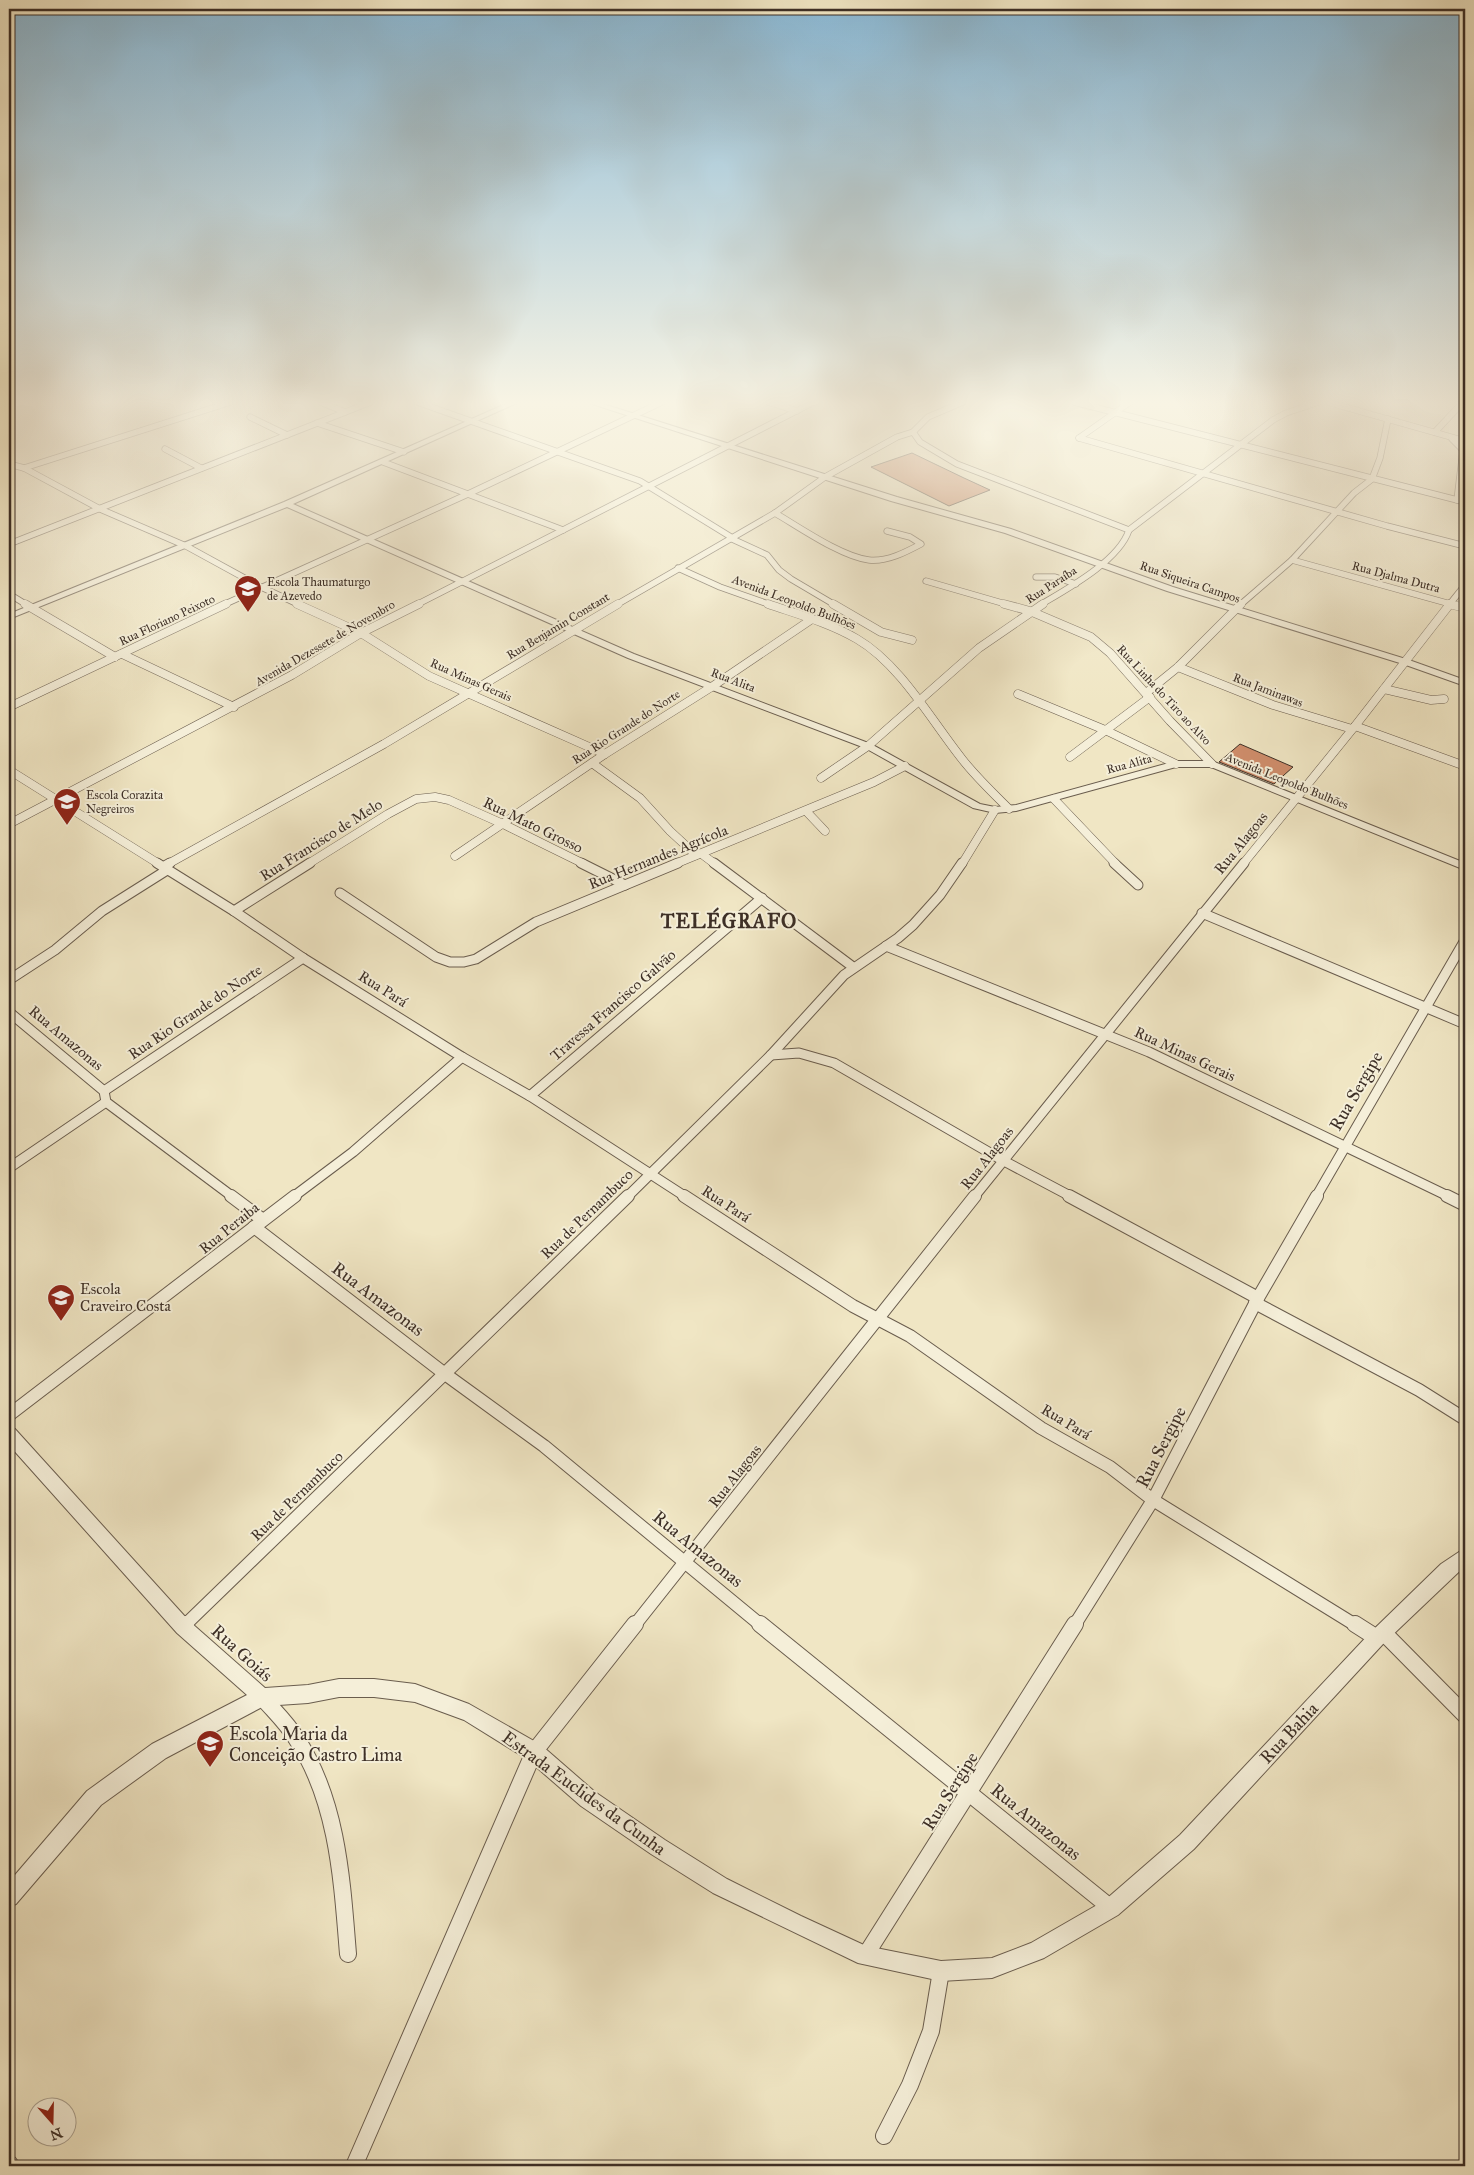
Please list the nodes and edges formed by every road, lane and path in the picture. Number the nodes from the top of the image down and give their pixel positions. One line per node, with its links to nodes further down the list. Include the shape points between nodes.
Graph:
1 (90, 504): 14 (street, Rua Minas Gerais)
2 (114, 504): 14 (street)
3 (287, 504): 21 (street, Rua Alita); 23 (street)
4 (448, 504): 21 (street, Rua Floriano Peixoto)
5 (493, 504): 17 (street)
6 (614, 504): 17 (street, Avenida Dezessete de Novembro)
7 (679, 504): 20 (street)
8 (788, 504): 16 (street, Rua Benjamin Constant)
9 (915, 504): 26 (street, Rua Siqueira Campos)
10 (1064, 504): 18 (street)
11 (1165, 504): 18 (street, Rua Paraíba)
12 (1307, 504): 15 (street)
13 (1344, 504): 15 (street)
14 (100, 509): 22 (street); 23 (street, Rua Minas Gerais)
15 (1336, 512): 24 (street); 25 (street)
16 (775, 513): 19 (street, via 867,560 892,556 921,544 918,540); 20 (street, Rua Benjamin Constant)
17 (563, 530): 29 (street, Avenida Dezessete de Novembro)
18 (1129, 530): 26 (street, Rua Paraíba, via 1123,543)
19 (888, 531)
20 (731, 537): 27 (street, Rua Benjamin Constant); 44 (street, via 767,556 791,579 881,632)
21 (369, 540): 29 (street, Rua Alita); 33 (street, Rua Floriano Peixoto)
22 (9, 544)
23 (186, 546): 33 (street, Rua Minas Gerais); 36 (street)
24 (1465, 546)
25 (1292, 560): 35 (street, Rua Djalma Dutra); 38 (street)
26 (1102, 564): 31 (street, Rua Paraíba); 38 (street, Rua Siqueira Campos)
27 (678, 568): 41 (street, Avenida Leopoldo Bulhões, via 720,587); 42 (street, Rua Benjamin Constant)
28 (1036, 578): 31 (street, via 1055,578)
29 (462, 581): 42 (street, Rua Alita); 43 (street, Avenida Dezessete de Novembro)
30 (926, 581): 39 (street)
31 (1076, 584): 39 (street, Rua Paraíba)
32 (1465, 585): 35 (street, Rua Alagoas)
33 (261, 587): 43 (street, Rua Minas Gerais); 45 (street, Rua Floriano Peixoto)
34 (9, 594): 36 (street)
35 (1450, 603): 37 (street, Rua Djalma Dutra); 46 (street, Rua Alagoas)
36 (31, 607): 40 (street); 45 (street)
37 (1465, 608)
38 (1235, 609): 46 (street, Rua Siqueira Campos); 47 (street)
39 (1030, 611): 53 (street, Rua Linha do Tiro ao Alvo, via 1098,641); 55 (street, Rua Paraíba, via 979,648)
40 (9, 617)
41 (812, 619): 49 (street, Rua Rio Grande do Norte); 55 (street, Avenida Leopoldo Bulhões, via 856,639 871,650 896,673)
42 (572, 632): 49 (street, Rua Alita); 51 (street, Rua Benjamin Constant)
43 (360, 633): 51 (street, Rua Minas Gerais, via 429,676); 57 (street, Avenida Dezessete de Novembro)
44 (912, 640)
45 (119, 655): 56 (street, Rua Floriano Peixoto); 57 (street)
46 (1406, 662): 48 (street, Rua Siqueira Campos); 50 (street, Rua Alagoas)
47 (1178, 667): 53 (street); 58 (street, Rua Jaminawas, via 1273,705)
48 (1465, 683)
49 (713, 686): 60 (street, Rua Alita); 61 (street, Rua Rio Grande do Norte)
50 (1384, 689): 54 (street, via 1431,700); 58 (street, Rua Alagoas)
51 (471, 694): 61 (street, Rua Minas Gerais); 83 (street, Rua Benjamin Constant)
52 (1018, 694): 59 (street, Avenida Leopoldo Bulhões)
53 (1148, 695): 59 (street); 65 (street, Rua Linha do Tiro ao Alvo)
54 (1444, 699)
55 (918, 702): 60 (street, Rua Paraíba); 74 (street, Avenida Leopoldo Bulhões, via 963,760)
56 (9, 707)
57 (234, 707): 73 (street, Avenida Dezessete de Novembro)
58 (1354, 727): 67 (street, Rua Jaminawas); 72 (street, Rua Alagoas)
59 (1105, 730): 62 (street); 64 (street, Avenida Leopoldo Bulhões)
60 (868, 746): 66 (street, Rua Alita); 69 (street, Rua Paraíba)
61 (605, 754): 63 (street, Rua Rio Grande do Norte)
62 (1070, 756)
63 (592, 763): 78 (street, Rua Rio Grande do Norte); 80 (street, via 640,798 670,831)
64 (1176, 764): 65 (street, Avenida Leopoldo Bulhões); 71 (street, Rua Alita)
65 (1212, 764): 72 (street, Avenida Leopoldo Bulhões)
66 (905, 766): 75 (street, Rua Alita, via 960,798); 76 (street, Rua Hernandes Agrícola)
67 (1465, 766)
68 (9, 770): 73 (street, Rua Pará)
69 (821, 778)
70 (426, 797): 78 (street, Rua Mato Grosso, via 449,800); 88 (street, Rua Francisco de Melo, via 388,814)
71 (1054, 799): 74 (street, Rua Alita); 85 (street)
72 (1296, 799): 82 (street, Avenida Leopoldo Bulhões); 89 (street, Rua Alagoas)
73 (55, 800): 77 (street, Avenida Dezessete de Novembro); 83 (street, Rua Pará)
74 (1009, 809): 75 (street, Rua Alita)
75 (995, 810): 91 (street, Rua de Pernambuco, via 965,862 943,890 899,937)
76 (806, 811): 79 (street); 80 (street, Rua Hernandes Agrícola)
77 (9, 824)
78 (503, 824): 81 (street, Rua Rio Grande do Norte); 84 (street, Rua Mato Grosso)
79 (825, 831)
80 (700, 855): 84 (street, Rua Hernandes Agrícola); 87 (street)
81 (455, 856)
82 (1465, 867)
83 (165, 868): 88 (street, Rua Pará); 94 (street, Rua Benjamin Constant)
84 (625, 885): 86 (street, Rua Hernandes Agrícola, via 536,922 476,959 464,962 436,957)
85 (1138, 885)
86 (340, 893)
87 (762, 898): 93 (street); 101 (street, Travessa Francisco Galvão, via 707,941 606,1033)
88 (234, 911): 92 (street, Rua Pará)
89 (1202, 913): 95 (street); 98 (street, Rua Alagoas)
90 (1465, 940): 95 (street, Rua Sergipe)
91 (886, 946): 93 (street, Rua de Pernambuco); 98 (street, Rua Minas Gerais)
92 (303, 958): 100 (street, Rua Pará); 102 (street, Rua Rio Grande do Norte)
93 (853, 967): 99 (street, Rua de Pernambuco)
94 (9, 980)
95 (1426, 1007): 97 (street); 103 (street, Rua Sergipe)
96 (9, 1012): 102 (street, Rua Amazonas)
97 (1465, 1024)
98 (1104, 1034): 103 (street, Rua Minas Gerais, via 1149,1052); 104 (street, Rua Alagoas)
99 (771, 1055): 104 (street, via 799,1053 834,1063); 106 (street, Rua de Pernambuco)
100 (462, 1057): 101 (street, Rua Pará); 108 (street, Rua Peraiba, via 353,1152)
101 (530, 1096): 106 (street, Rua Pará)
102 (105, 1097): 105 (street, Rua Rio Grande do Norte); 108 (street, Rua Amazonas)
103 (1345, 1147): 107 (street, Rua Minas Gerais); 109 (street, Rua Sergipe)
104 (1004, 1161): 109 (street); 110 (street, Rua Alagoas)
105 (9, 1168)
106 (650, 1174): 110 (street, Rua Pará); 111 (street, Rua de Pernambuco)
107 (1465, 1205)
108 (258, 1224): 111 (street, Rua Amazonas); 112 (street, Rua Peraiba)
109 (1256, 1300): 113 (street); 115 (street, Rua Sergipe)
110 (878, 1319): 115 (street, Rua Pará, via 910,1336 1041,1428 1110,1467); 117 (street, Rua Alagoas)
111 (445, 1374): 117 (street, Rua Amazonas, via 544,1446); 118 (street, Rua de Pernambuco)
112 (9, 1416)
113 (1465, 1419)
114 (9, 1434): 118 (street, Rua Goiás)
115 (1153, 1500): 119 (street, Rua Pará); 123 (street, Rua Sergipe)
116 (1465, 1556): 119 (street, Rua Bahia)
117 (685, 1564): 122 (street, Rua Alagoas); 123 (street, Rua Amazonas)
118 (183, 1627): 120 (street, Rua Goiás)
119 (1380, 1635): 121 (street, Rua Pará); 125 (street, Rua Bahia, via 1187,1842)
120 (262, 1698): 122 (street, Estrada Euclides da Cunha, via 339,1688 414,1693 468,1713); 124 (street, Estrada Euclides da Cunha, via 159,1752 94,1798); 126 (street, Rua Goiás, via 296,1737 316,1774 330,1816 341,1874)
121 (1465, 1715)
122 (534, 1752): 127 (street, Estrada Euclides da Cunha, via 588,1799 720,1886); 130 (street, Rua Alagoas)
123 (970, 1792): 125 (street, Rua Amazonas); 127 (street, Rua Sergipe)
124 (9, 1897)
125 (1111, 1908): 128 (street, Estrada Euclides da Cunha, via 1028,1955 992,1968)
126 (348, 1954)
127 (865, 1956): 128 (street, Estrada Euclides da Cunha)
128 (941, 1971): 129 (street, via 931,2031)
129 (884, 2136)
130 (354, 2166)

